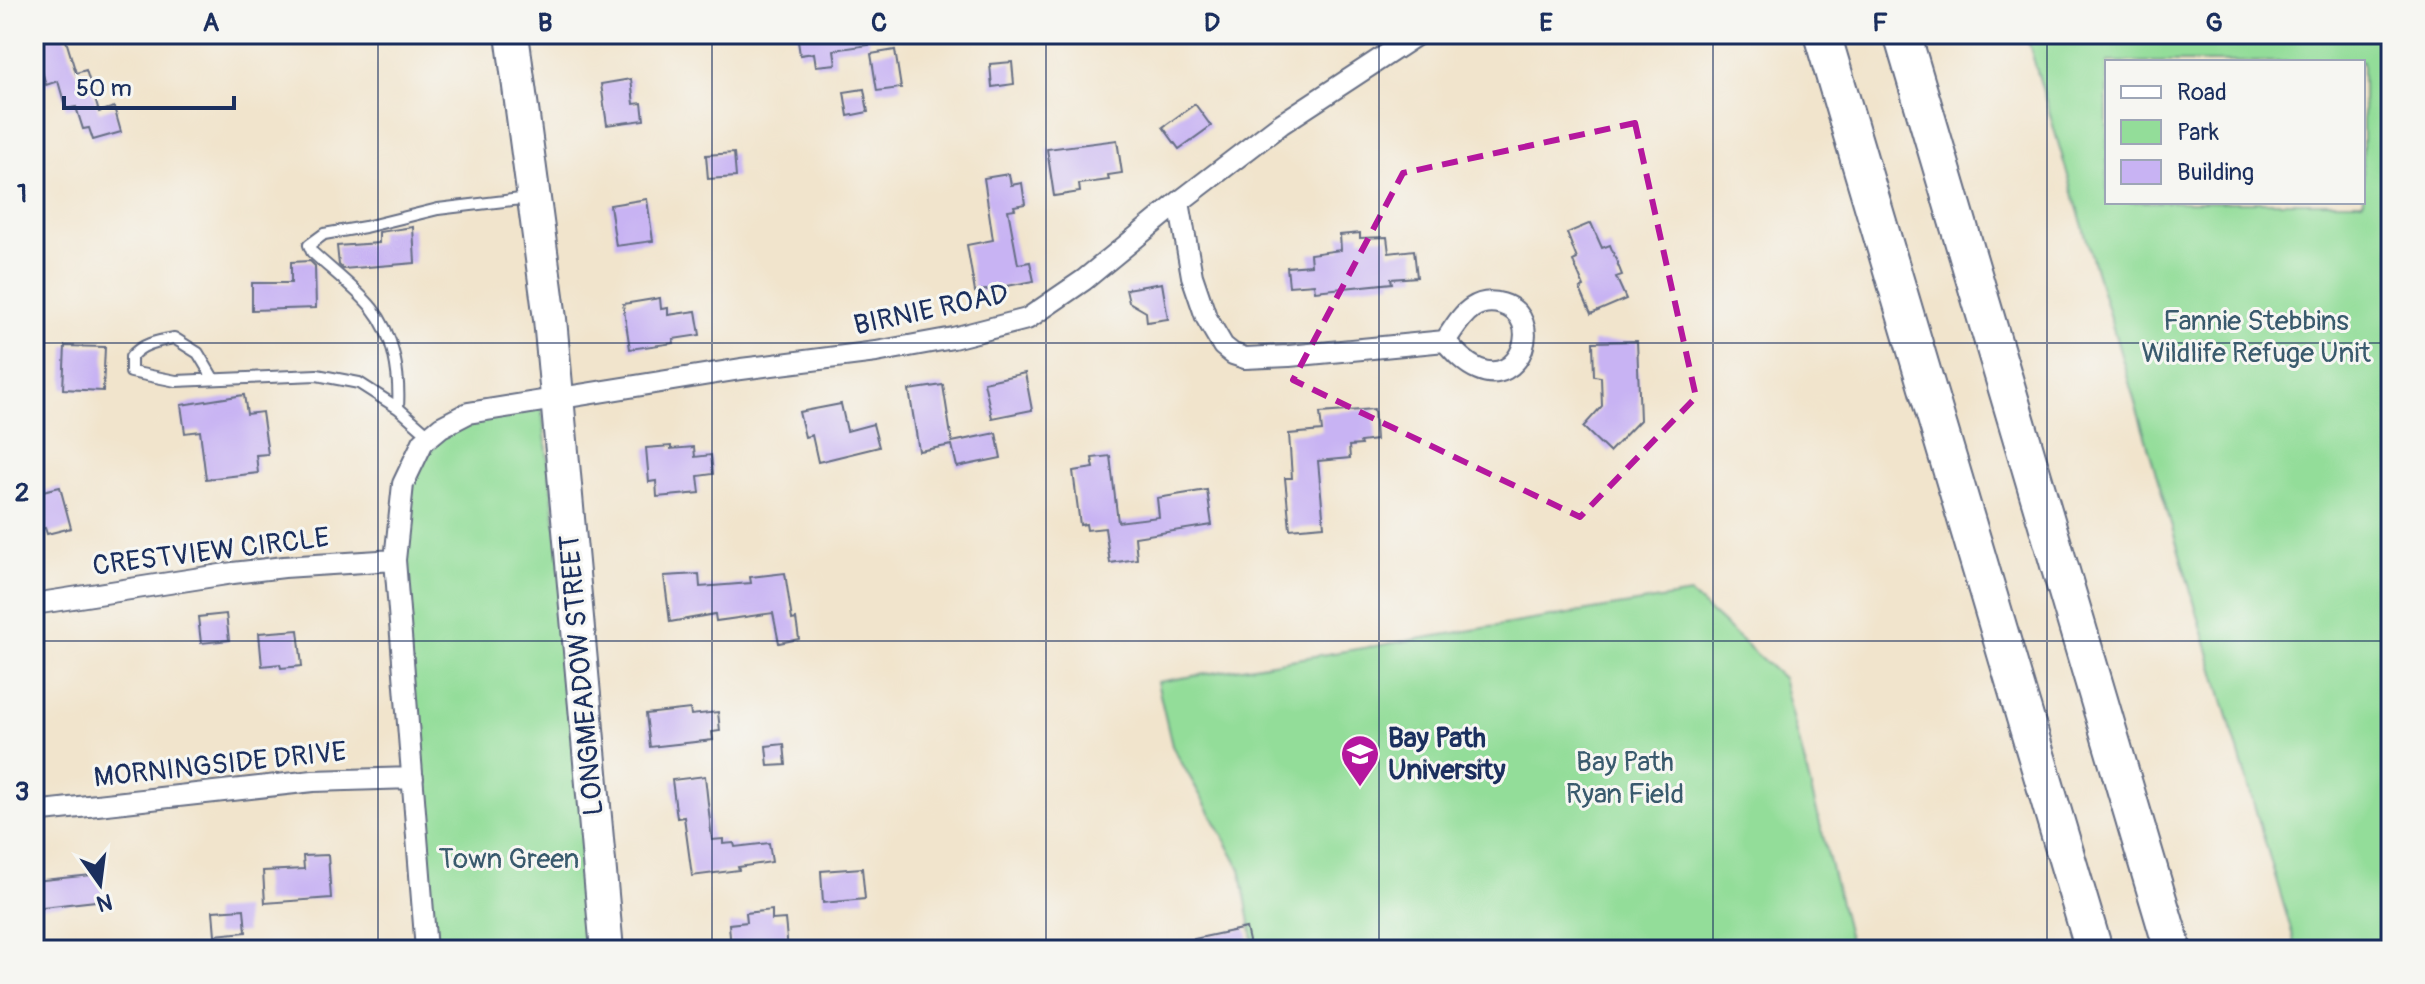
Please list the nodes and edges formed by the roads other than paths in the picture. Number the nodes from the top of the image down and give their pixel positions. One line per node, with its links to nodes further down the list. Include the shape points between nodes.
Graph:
1 (512, 34): 5 (main road, LONGMEADOW STREET)
2 (1418, 34): 6 (street, BIRNIE ROAD, via 1281,124)
3 (1822, 34): 18 (highway)
4 (1902, 34): 19 (highway)
5 (535, 197): 9 (main road, LONGMEADOW STREET); 10 (lane, via 438,209 324,234 309,245 385,326 399,383)
6 (1179, 202): 7 (street, via 1192,276 1206,317 1223,346 1238,357); 9 (street, BIRNIE ROAD, via 1062,296 1017,322 876,352)
7 (1445, 341)
8 (213, 378): 8 (lane, via 198,353 174,338 155,341 131,357 131,372 176,381); 10 (lane, via 317,375 359,383)
9 (558, 399): 11 (street, via 468,413); 17 (main road, LONGMEADOW STREET)
10 (398, 408): 11 (lane)
11 (430, 436): 12 (street, via 403,484)
12 (395, 560): 13 (street, CRESTVIEW CIRCLE, via 246,571); 14 (street)
13 (34, 604)
14 (413, 778): 15 (street, MORNINGSIDE DRIVE, via 313,781); 16 (street)
15 (34, 812)
16 (426, 950)
17 (607, 950)
18 (2094, 950)
19 (2173, 950)

